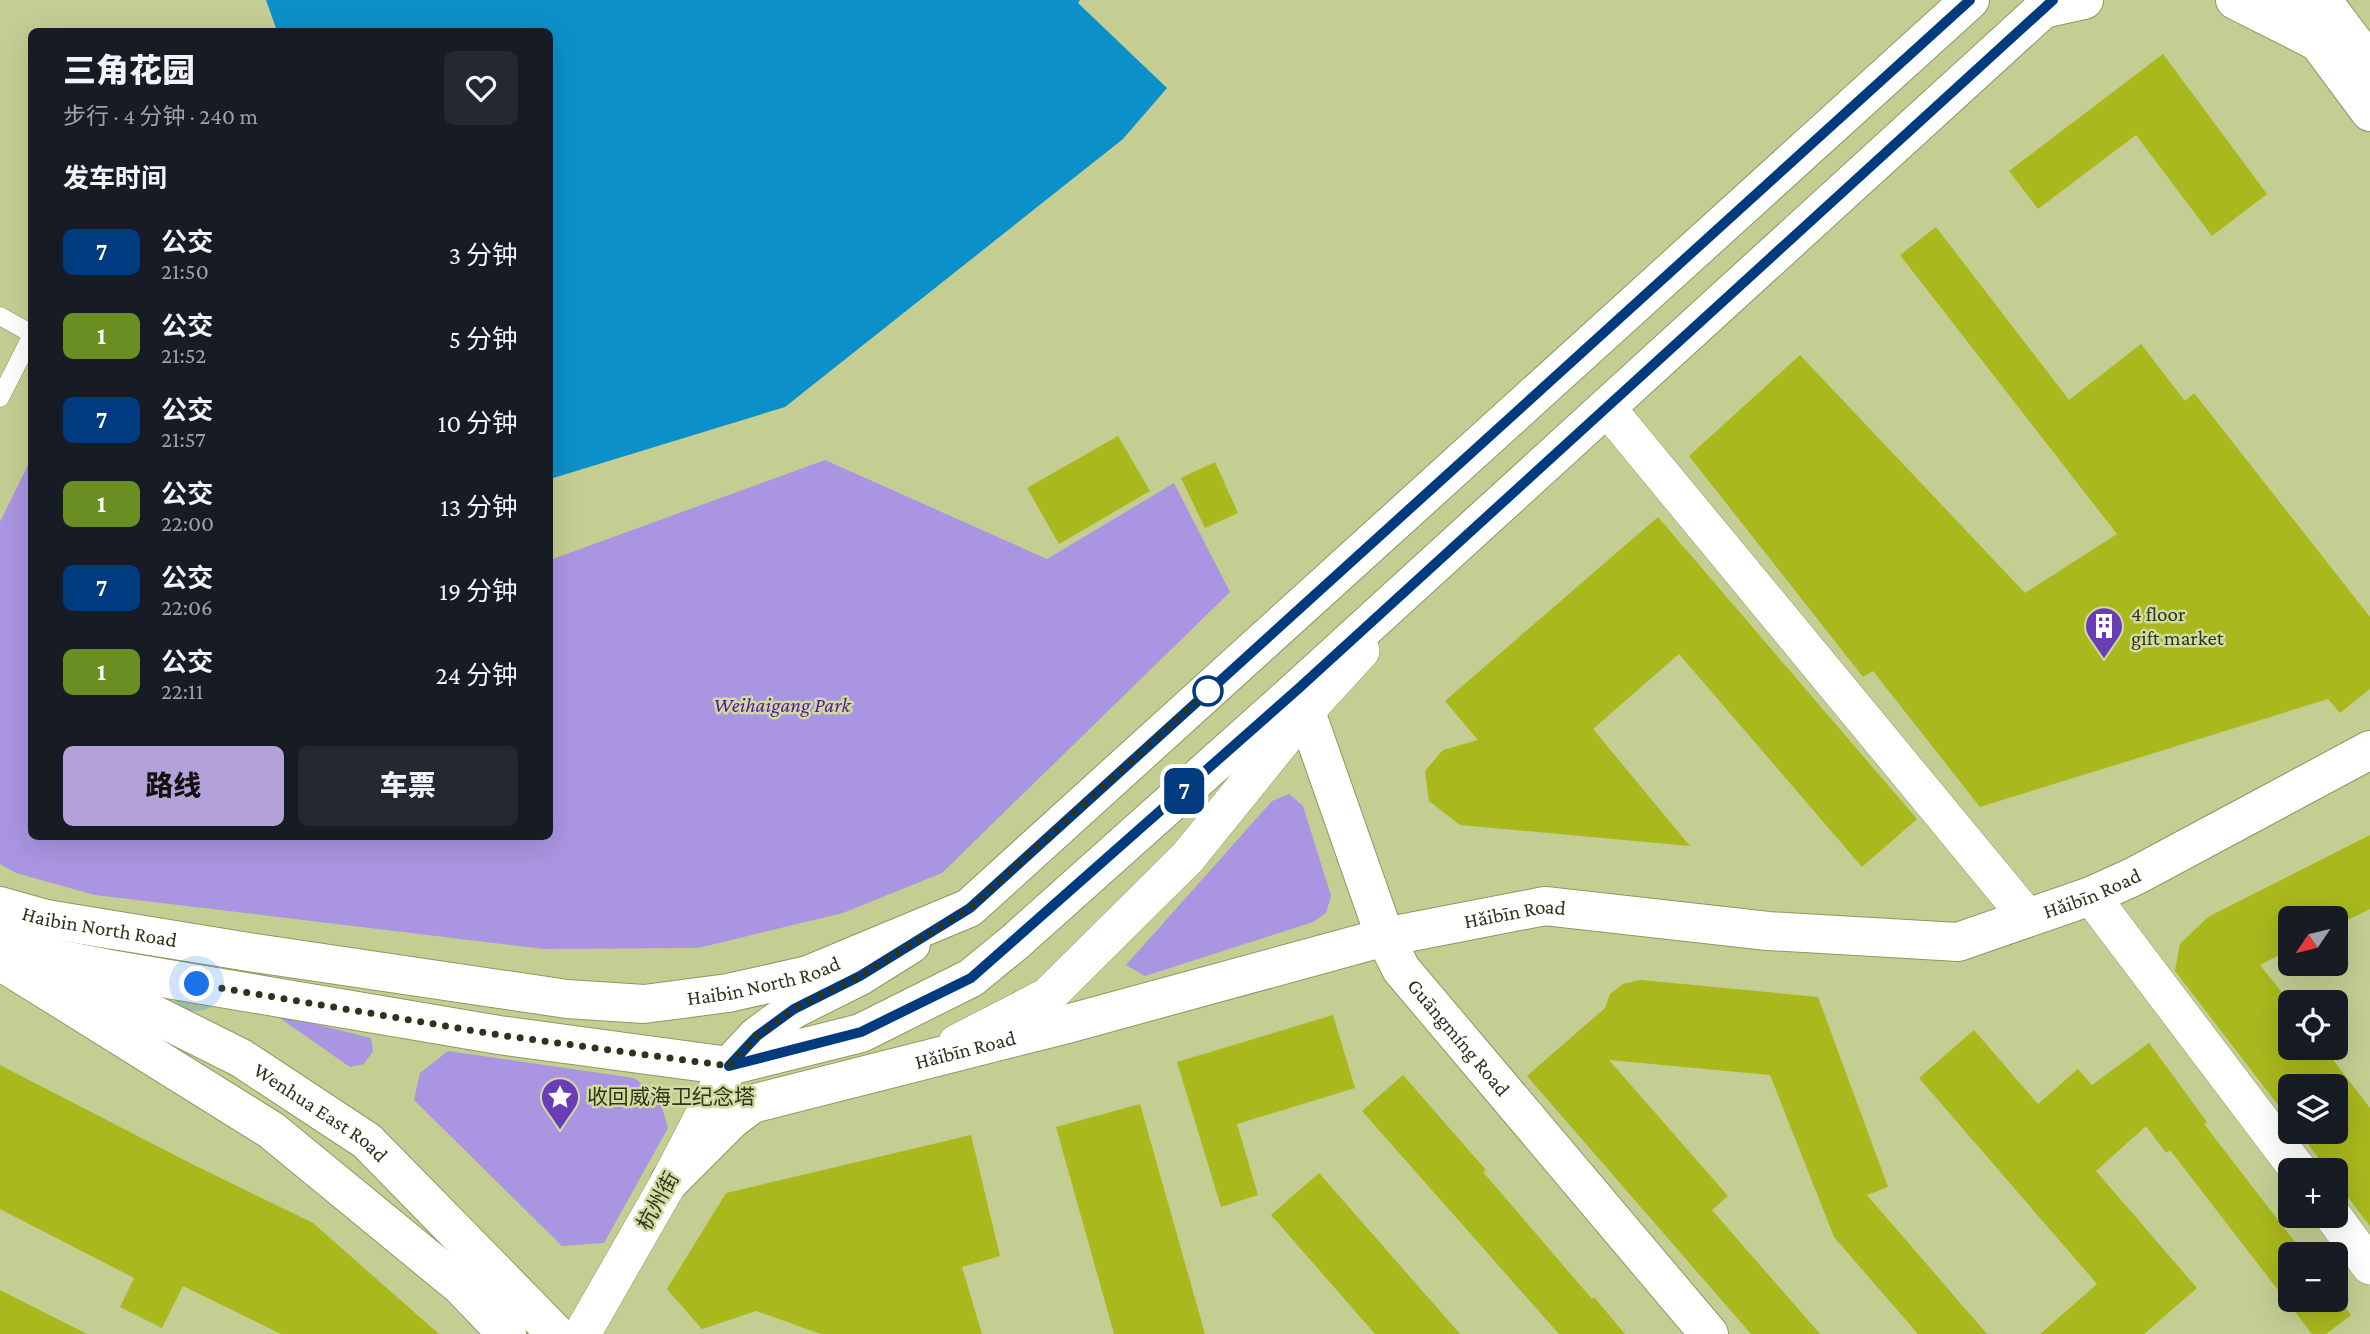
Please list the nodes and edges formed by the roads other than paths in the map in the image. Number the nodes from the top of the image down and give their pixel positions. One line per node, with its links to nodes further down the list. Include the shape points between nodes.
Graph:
1 (1970, 0): 18 (main road, Haibin North Road)
2 (2084, 0): 5 (main road)
3 (2235, 0): 6 (main road)
4 (2287, 0): 6 (main road)
5 (2048, 5): 13 (main road, Haibin North Road)
6 (2328, 17): 7 (main road); 8 (main road)
7 (2370, 64)
8 (2370, 112)
9 (0, 316): 10 (lane)
10 (28, 332)
11 (28, 342): 12 (lane)
12 (0, 398)
13 (1607, 408): 14 (main road, Haibin North Road, via 1457,545); 20 (street)
14 (1302, 700): 21 (main road, Guāngmíng Road); 24 (street, via 1188,857 1048,996); 25 (main road, Haibin North Road, via 971,978 861,1032)
15 (2370, 750): 16 (main road, Hǎibīn Road)
16 (2091, 896): 20 (main road, Hǎibīn Road); 26 (street)
17 (0, 906): 18 (main road, Haibin North Road, via 46,919 268,956 567,999 644,1004 728,993 808,975)
18 (970, 908): 25 (main road, via 860,976 794,1009 757,1036)
19 (0, 912): 23 (main road)
20 (2028, 918): 21 (main road, Hǎibīn Road, via 1958,942 1768,931 1545,906)
21 (1385, 937): 24 (main road, Hǎibīn Road); 33 (main road, Guāngmíng Road, via 1401,969)
22 (0, 943): 23 (main road, Haibin North Road)
23 (18, 958): 25 (main road, Haibin North Road, via 499,1035); 30 (main road, Wenhua East Road, via 271,1130 461,1286); 31 (main road, Wenhua East Road, via 241,1058 367,1141)
24 (922, 1061): 27 (main road, Hǎibīn Road, via 752,1104)
25 (729, 1066): 27 (street, 杭州街)
26 (2289, 1158)
27 (669, 1182): 32 (street, 杭州街)
28 (2342, 1228): 29 (street)
29 (2370, 1266)
30 (507, 1334)
31 (556, 1334)
32 (582, 1334)
33 (1709, 1334)

